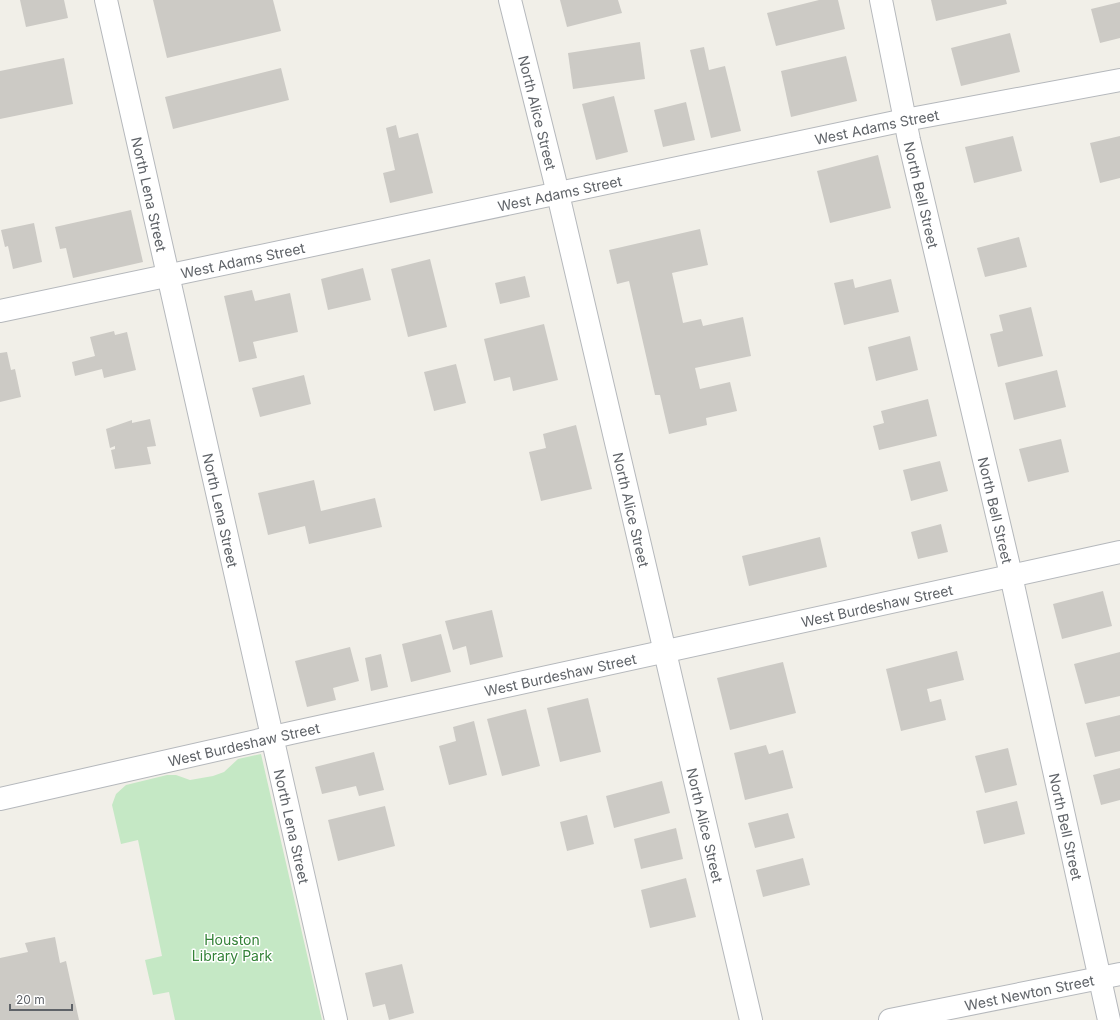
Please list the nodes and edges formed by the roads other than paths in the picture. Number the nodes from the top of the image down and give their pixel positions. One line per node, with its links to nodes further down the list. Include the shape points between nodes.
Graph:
1 (106, 0): 7 (street, North Lena Street)
2 (510, 0): 6 (street, North Alice Street)
3 (881, 0): 5 (street, North Bell Street)
4 (1120, 80): 5 (street, West Adams Street)
5 (905, 120): 6 (street, West Adams Street); 10 (street, North Bell Street)
6 (558, 194): 7 (street, West Adams Street); 11 (street, North Alice Street)
7 (168, 275): 8 (street, West Adams Street); 12 (street, North Lena Street)
8 (0, 311)
9 (1120, 552): 10 (street, West Burdeshaw Street)
10 (1010, 575): 11 (street, West Burdeshaw Street); 14 (street, North Bell Street)
11 (665, 652): 12 (street, West Burdeshaw Street); 16 (street, North Alice Street)
12 (273, 737): 13 (street, West Burdeshaw Street); 15 (street, North Lena Street)
13 (0, 799)
14 (1110, 976): 17 (street, West Newton Street); 18 (street, North Bell Street)
15 (336, 1020)
16 (751, 1020)
17 (890, 1020)
18 (1109, 1020)

